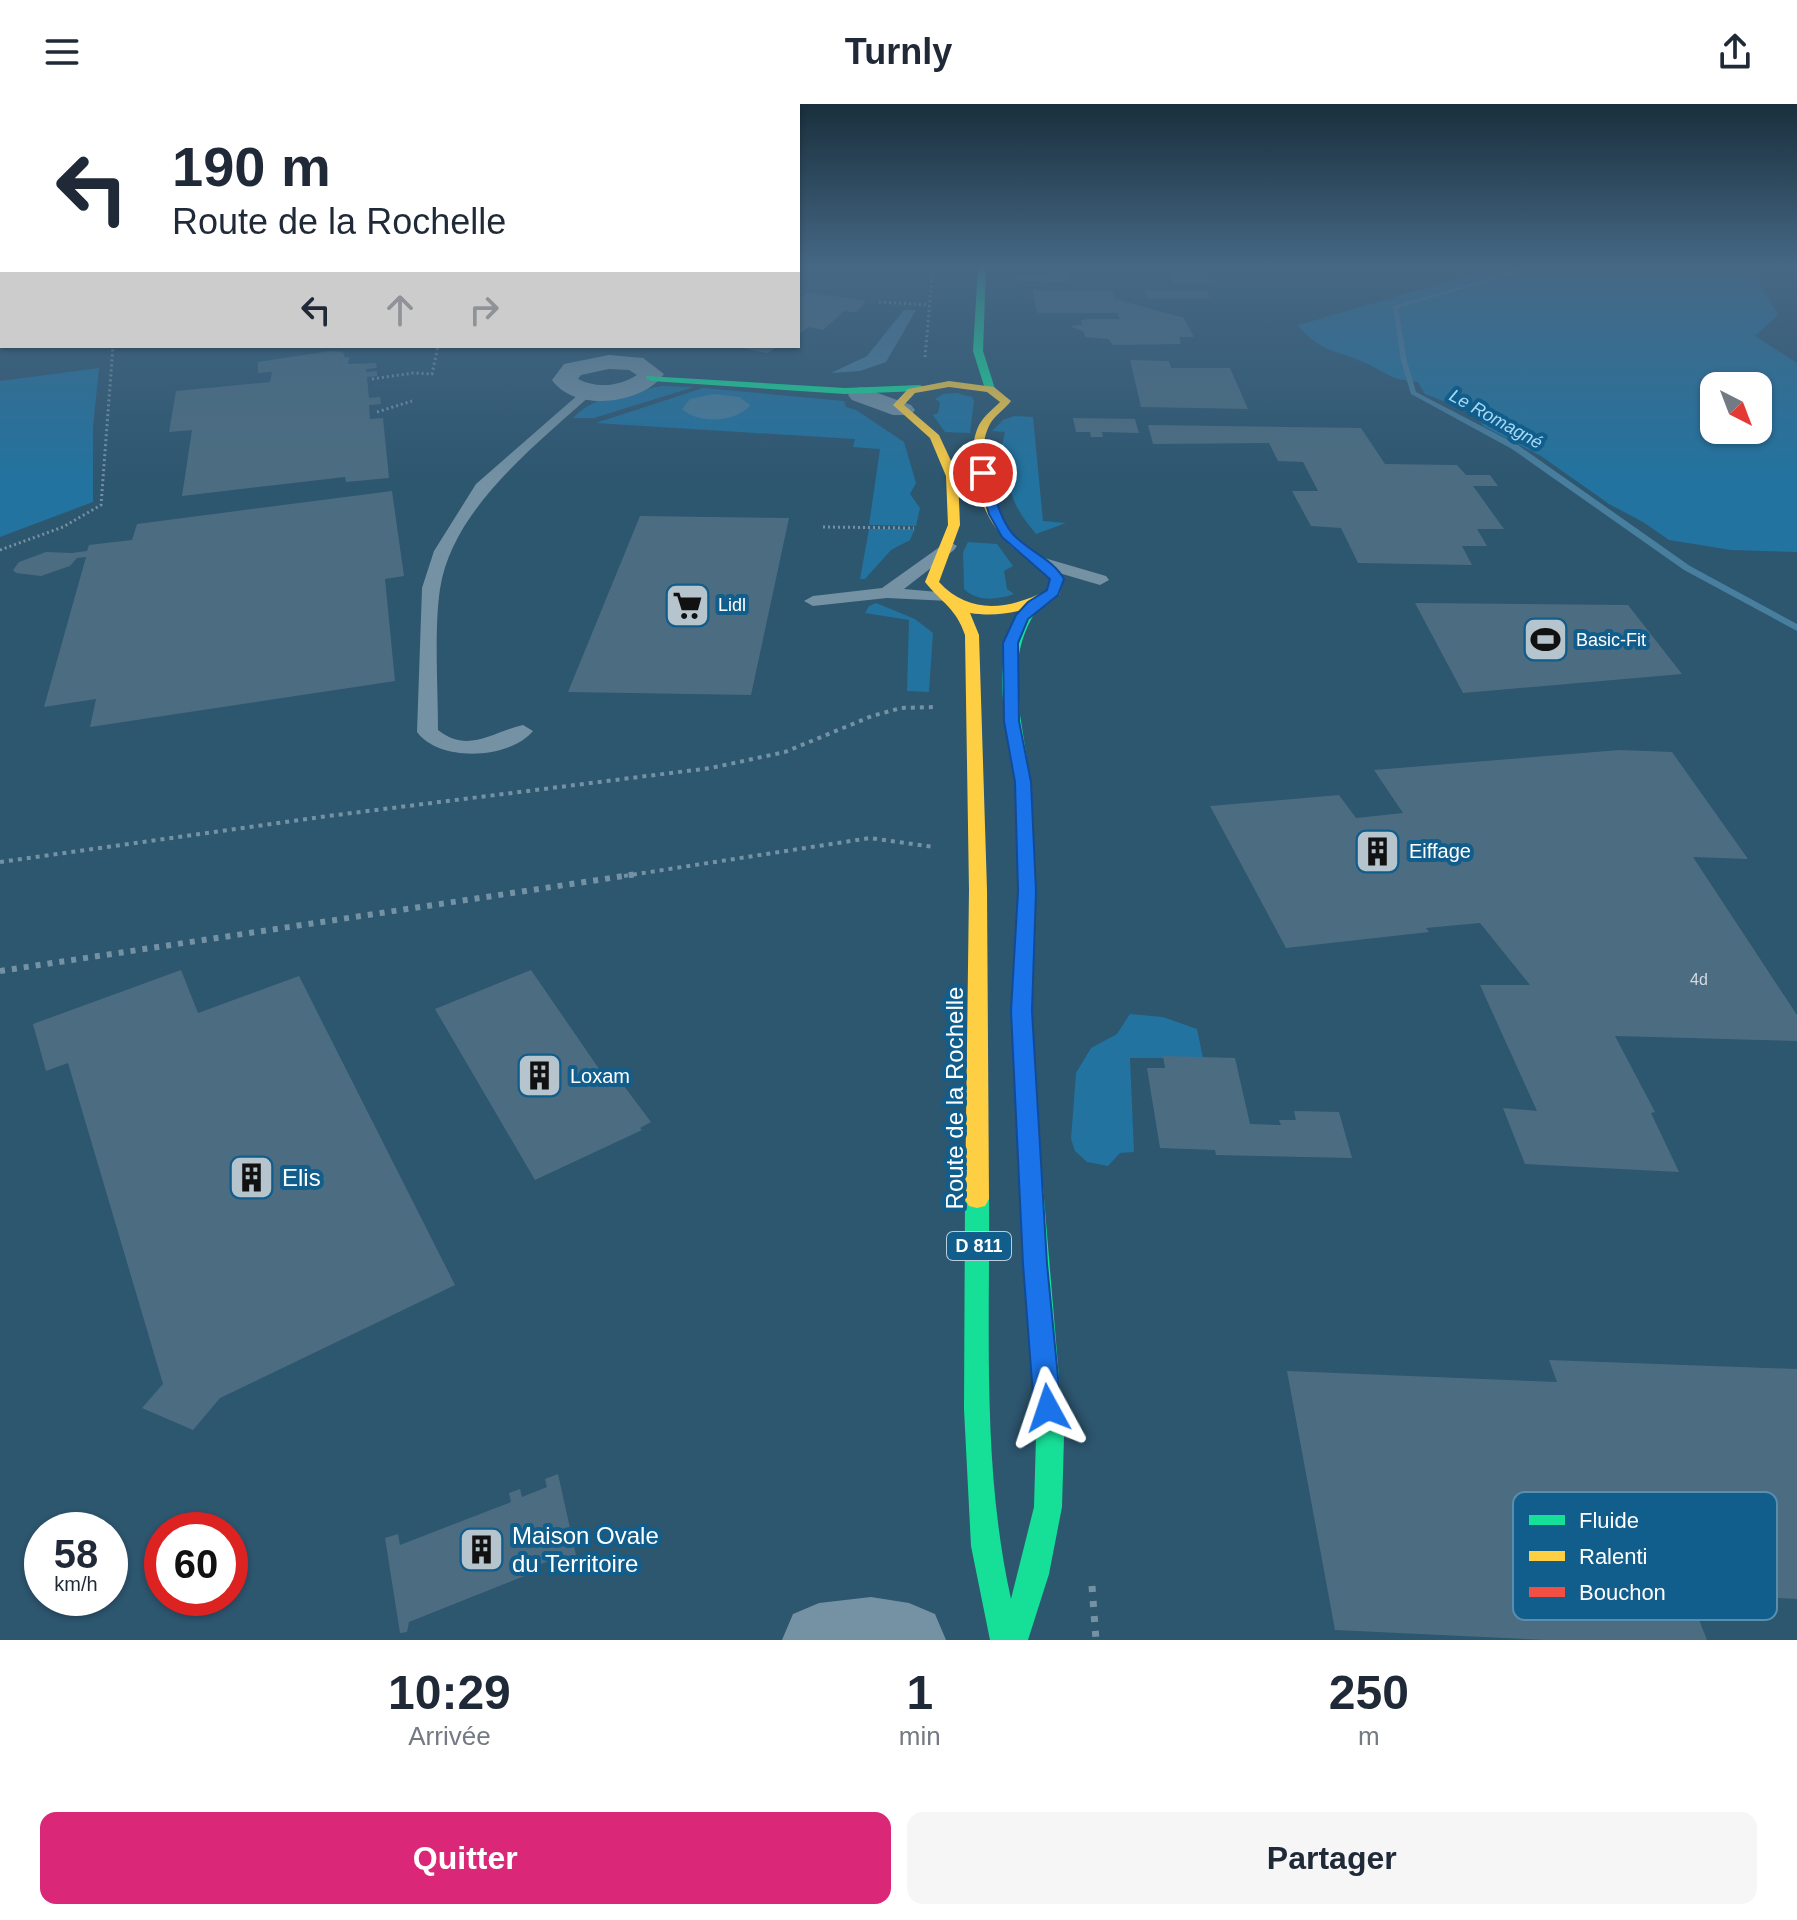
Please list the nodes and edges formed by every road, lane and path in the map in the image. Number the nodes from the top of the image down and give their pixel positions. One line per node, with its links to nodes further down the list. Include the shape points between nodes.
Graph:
1 (927, 339): 6 (path, via 926,356)
2 (979, 339): 5 (main road)
3 (113, 348): 19 (path, via 101,505 63,527)
4 (438, 348): 8 (path, via 432,374)
5 (978, 351): 9 (main road, via 959,372); 10 (main road)
6 (920, 362)
7 (647, 365): 11 (street, via 626,389); 12 (main road)
8 (372, 379)
9 (928, 387): 10 (main road, via 964,384); 12 (main road); 14 (main road, via 900,399)
10 (990, 389): 20 (main road, via 1006,401 985,423 979,441 988,494 1006,535)
11 (587, 391): 27 (lane, via 482,487 443,551 431,588 427,732 438,743 459,749 489,747)
12 (853, 393): 14 (street)
13 (412, 401): 15 (path)
14 (902, 410): 18 (main road, Route de la Rochelle / D 811, via 935,437 946,455 955,499)
15 (377, 412)
16 (823, 527): 17 (path)
17 (924, 528)
18 (948, 546): 22 (lane); 24 (main road, Route de la Rochelle / D 811, via 932,582)
19 (0, 550)
20 (1041, 562): 21 (main road, via 1057,579); 21 (lane, via 1100,580)
21 (1054, 592): 25 (main road, D 811)
22 (887, 593): 23 (lane); 24 (lane)
23 (813, 601)
24 (950, 601): 25 (main road, D 811, via 985,611); 26 (main road, Route de la Rochelle / D 811, via 966,617 972,635)
25 (1033, 605): 34 (main road, D 811, via 1011,643 1012,721 1023,782 1027,891 1022,1011 1050,1437 1048,1507)
26 (973, 709): 29 (path, via 901,708 785,752 711,768); 33 (main road, Route de la Rochelle / D 811, via 979,906 978,1423 985,1546)
27 (523, 731)
28 (937, 847): 30 (path, via 870,838)
29 (0, 862)
30 (0, 971)
31 (824, 1639): 32 (street, via 871,1634)
32 (909, 1640)
33 (1005, 1640)
34 (1013, 1640)

